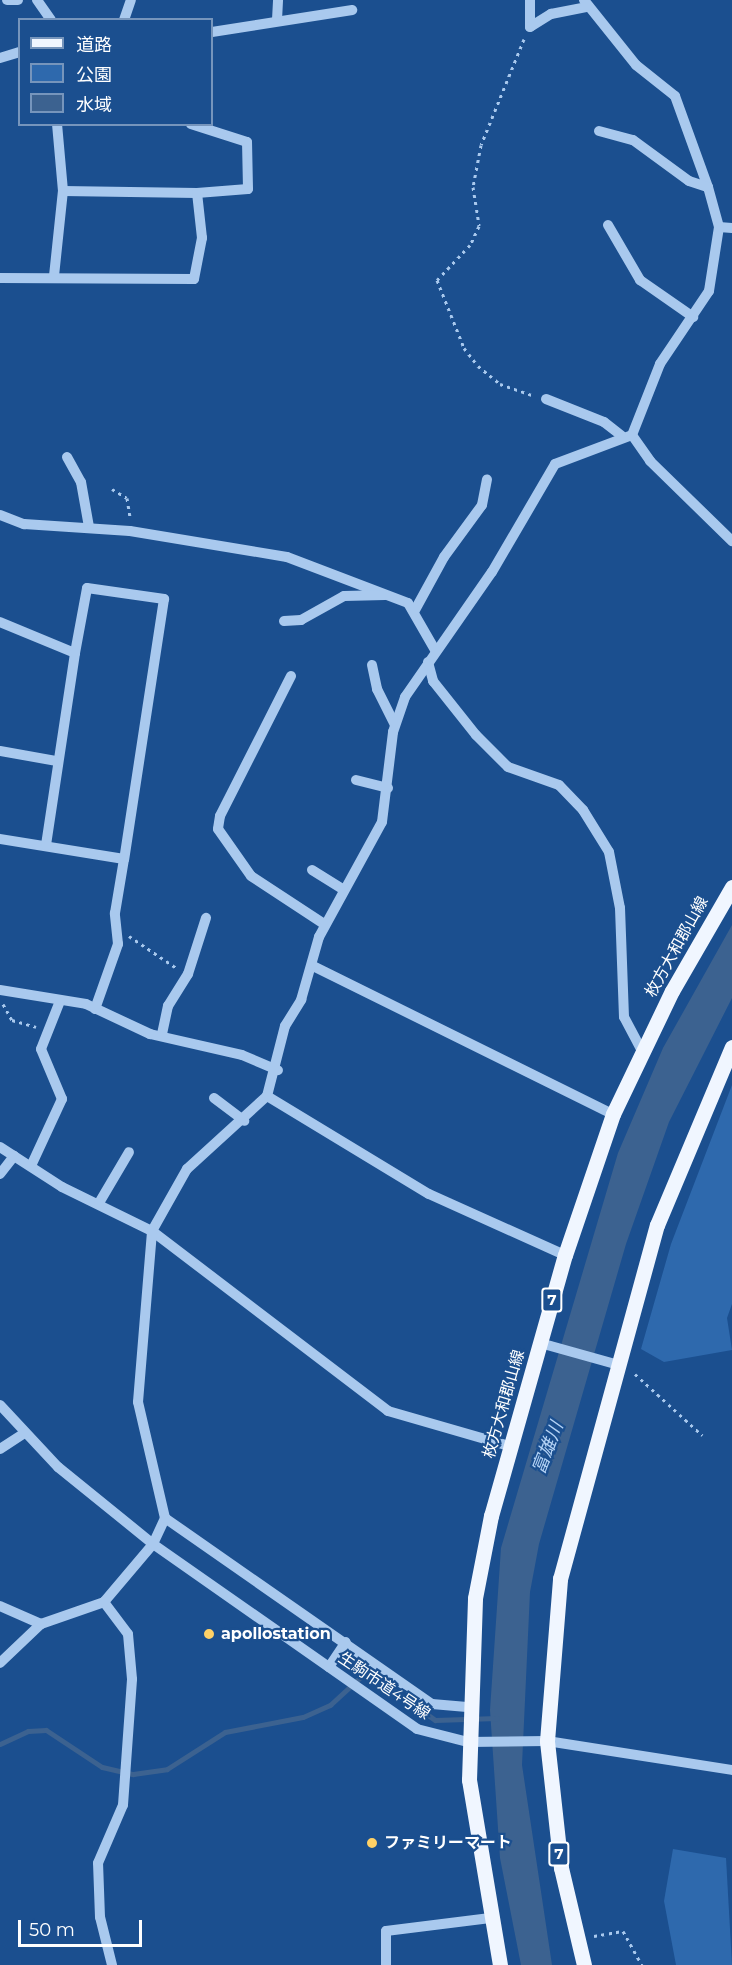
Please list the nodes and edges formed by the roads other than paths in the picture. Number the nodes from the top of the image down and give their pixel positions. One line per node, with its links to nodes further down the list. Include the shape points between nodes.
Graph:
1 (7, 0): 2 (street)
2 (18, 0)
3 (38, 0): 9 (street)
4 (131, 0): 10 (street)
5 (278, 0): 11 (street)
6 (530, 0): 7 (street, via 530,27 552,14)
7 (586, 3): 16 (street, via 636,65 675,96)
8 (352, 10): 11 (street)
9 (50, 18)
10 (125, 18)
11 (277, 20): 12 (street)
12 (213, 32)
13 (57, 126): 17 (street)
14 (197, 126): 18 (street, via 247,142 248,189)
15 (600, 131): 16 (street, via 633,140 689,181)
16 (708, 187): 20 (street)
17 (63, 191): 18 (street); 22 (street)
18 (197, 193): 22 (street, via 202,238 194,279)
19 (608, 225): 24 (street, via 640,280)
20 (719, 226): 21 (street); 24 (street, via 714,274)
21 (732, 228)
22 (54, 276): 23 (street)
23 (0, 278)
24 (693, 317): 26 (street, via 660,364)
25 (546, 399): 26 (street, via 604,422)
26 (627, 436): 31 (street); 36 (street, via 555,464 492,572)
27 (67, 457): 30 (street, via 81,482)
28 (487, 479): 33 (street, via 482,505 438,566)
29 (0, 515): 30 (street, via 24,525)
30 (89, 527): 32 (street, via 287,557)
31 (732, 541)
32 (390, 594): 33 (street); 34 (street, via 344,596 310,616)
33 (416, 610): 36 (street)
34 (284, 621)
35 (0, 622): 37 (street)
36 (435, 650): 38 (street)
37 (75, 653): 43 (street); 48 (street, via 87,588 164,599)
38 (428, 662): 41 (street, via 405,697); 60 (street, via 433,681 476,735 507,766 559,785 583,810 609,852 620,908 624,1017)
39 (372, 664): 41 (street, via 376,689)
40 (291, 676): 53 (street, via 220,816 218,830 252,876)
41 (396, 725): 45 (street)
42 (0, 751): 43 (street)
43 (57, 761): 47 (street)
44 (356, 780): 45 (street)
45 (388, 788): 51 (street, via 373,844)
46 (0, 839): 47 (street)
47 (46, 844): 48 (street)
48 (124, 859): 57 (street, via 115,913 119,932)
49 (312, 870): 51 (street)
50 (732, 887): 60 (main road, 枚方大和郡山線 / 7)
51 (343, 889): 53 (street)
52 (206, 918): 58 (street, via 188,974 168,1006)
53 (324, 924): 54 (street)
54 (313, 966): 61 (street, via 285,1026); 64 (street)
55 (0, 990): 56 (street)
56 (60, 1001): 57 (street); 69 (street, via 41,1049 62,1099)
57 (95, 1009): 58 (street, via 119,1024)
58 (162, 1034): 61 (street)
59 (732, 1047): 75 (main road, 7, via 657,1225)
60 (642, 1050): 64 (main road, 枚方大和郡山線 / 7)
61 (278, 1070): 62 (street)
62 (267, 1096): 65 (street); 73 (street, via 429,1194)
63 (214, 1098): 65 (street)
64 (613, 1114): 73 (main road, 枚方大和郡山線 / 7)
65 (244, 1120): 72 (street, via 187,1169)
66 (0, 1147): 68 (street)
67 (129, 1152): 71 (street)
68 (14, 1156): 69 (street); 70 (street)
69 (31, 1166): 71 (street)
70 (0, 1174)
71 (99, 1203): 72 (street)
72 (152, 1231): 78 (street, via 388,1410); 80 (street, via 138,1402)
73 (565, 1255): 74 (main road, 枚方大和郡山線 / 7)
74 (540, 1343): 75 (street); 78 (main road, 枚方大和郡山線 / 7)
75 (615, 1364): 89 (main road, 7, via 560,1579)
76 (0, 1405): 77 (street, 生駒市道4号線)
77 (25, 1433): 79 (street); 81 (street, 生駒市道4号線)
78 (509, 1446): 88 (main road, 枚方大和郡山線 / 7, via 475,1598)
79 (0, 1449)
80 (165, 1518): 81 (street); 85 (street)
81 (153, 1544): 82 (street); 87 (street, 生駒市道4号線)
82 (104, 1602): 84 (street); 93 (street, via 128,1634 132,1679 123,1805 98,1863 100,1917)
83 (0, 1606): 84 (street)
84 (41, 1624): 86 (street)
85 (346, 1642): 87 (street); 88 (street, via 432,1704)
86 (0, 1663)
87 (329, 1666): 90 (street, 生駒市道4号線, via 417,1729)
88 (470, 1707): 90 (main road, 枚方大和郡山線 / 7)
89 (547, 1741): 90 (street, 生駒市道4号線); 91 (street, 生駒市道4号線); 96 (main road, 7, via 561,1868)
90 (468, 1742): 92 (main road, 枚方大和郡山線 / 7, via 469,1780)
91 (732, 1770)
92 (490, 1918): 94 (street, via 386,1931); 95 (main road, 枚方大和郡山線 / 7)
93 (112, 1965)
94 (386, 1965)
95 (500, 1965)
96 (584, 1965)

